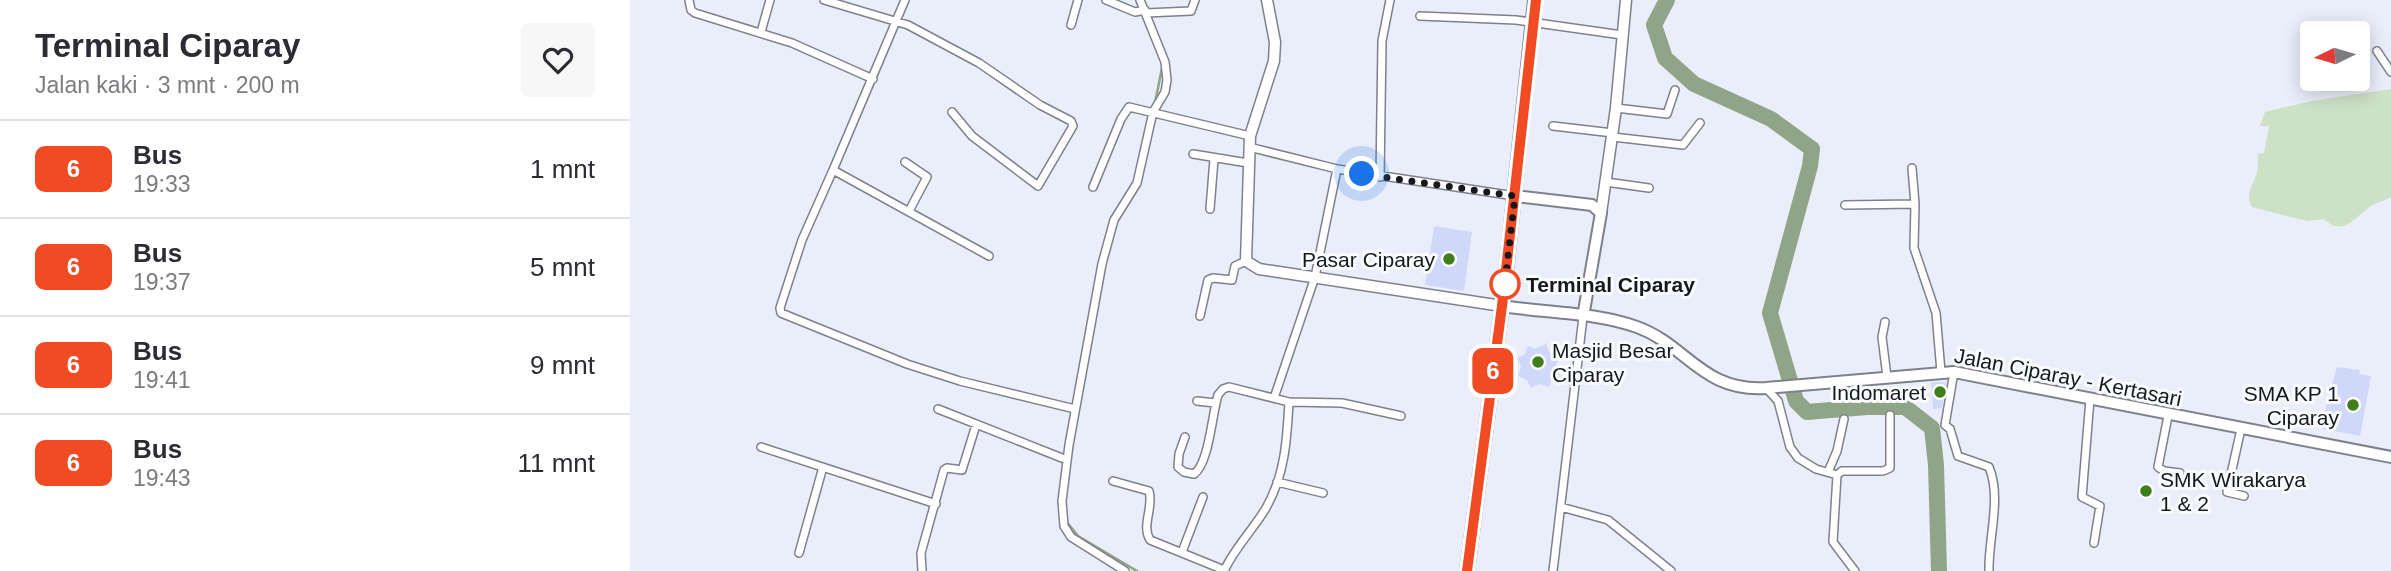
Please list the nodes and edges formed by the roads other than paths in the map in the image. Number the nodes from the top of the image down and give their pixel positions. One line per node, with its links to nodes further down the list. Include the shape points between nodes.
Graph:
1 (689, 0): 19 (street, via 695,13)
2 (771, 0): 19 (street)
3 (824, 0): 13 (street)
4 (905, 0): 16 (street)
5 (1078, 0): 18 (street)
6 (1106, 0): 14 (street)
7 (1140, 0): 14 (street)
8 (1195, 0): 14 (street, via 1191,11)
9 (1267, 0): 31 (street, via 1274,61)
10 (1390, 0): 39 (street, via 1382,41)
11 (1535, 0): 17 (main road)
12 (1626, 0): 20 (street)
13 (853, 4): 16 (street)
14 (1142, 11): 27 (street, via 1165,62 1167,80)
15 (1420, 16): 17 (street)
16 (897, 22): 23 (street); 26 (street, via 979,64 1071,121 1073,129 1038,186 972,136)
17 (1533, 24): 20 (street); 43 (main road)
18 (1072, 25)
19 (761, 32): 23 (street)
20 (1622, 35): 25 (street)
21 (2377, 51): 22 (street)
22 (2391, 72)
23 (873, 79): 38 (street)
24 (1675, 90): 25 (street, via 1668,114)
25 (1616, 108): 30 (street)
26 (952, 112)
27 (1153, 112): 31 (street); 41 (street, via 1133,107 1125,110); 66 (street, via 1138,183 1114,220 1102,264)
28 (1700, 123): 30 (street, via 1683,145)
29 (1553, 126): 30 (street)
30 (1613, 135): 40 (street)
31 (1250, 141): 35 (street); 37 (street)
32 (1192, 154): 33 (street)
33 (1213, 159): 35 (street); 46 (street)
34 (905, 162): 47 (street, via 927,177)
35 (1248, 163): 50 (street)
36 (1912, 168): 44 (street)
37 (1337, 169): 39 (street); 51 (street)
38 (833, 170): 47 (street); 66 (street, via 802,240 781,313 907,364)
39 (1380, 177): 43 (street)
40 (1606, 182): 42 (street); 48 (street)
41 (1093, 187)
42 (1649, 188)
43 (1515, 196): 48 (main road, via 1592,205); 52 (main road)
44 (1916, 204): 45 (street); 56 (street, via 1914,248 1936,313)
45 (1845, 205)
46 (1210, 209)
47 (909, 211): 49 (street)
48 (1601, 213): 54 (main road)
49 (989, 256)
50 (1246, 261): 51 (street, via 1259,269); 53 (street, via 1235,266 1232,280 1208,280)
51 (1315, 277): 52 (street); 60 (street)
52 (1502, 306): 54 (main road, Jalan Ciparay - Kertasari); 94 (main road)
53 (1200, 316)
54 (1583, 317): 59 (main road, Jalan Ciparay - Kertasari, via 1640,328 1728,384); 87 (street)
55 (1885, 323): 58 (street)
56 (1941, 372): 57 (main road, Jalan Ciparay - Kertasari); 58 (main road, Jalan Ciparay - Kertasari)
57 (1954, 372): 61 (main road, Jalan Ciparay - Kertasari); 98 (street, via 1945,425 1951,429 1958,456 1989,467 1992,476)
58 (1886, 377): 59 (main road, Jalan Ciparay - Kertasari)
59 (1770, 388): 78 (street, via 1790,447 1805,464)
60 (1274, 398): 63 (street, via 1229,387 1221,390); 64 (street)
61 (2090, 399): 69 (main road, Jalan Ciparay - Kertasari); 88 (street, via 2082,498 2100,506)
62 (1197, 401): 63 (street)
63 (1215, 402): 73 (street, via 1204,458 1194,474 1178,467)
64 (1289, 402): 68 (street, via 1342,403); 82 (street, via 1287,445)
65 (938, 409): 71 (street)
66 (1075, 409): 76 (street)
67 (1891, 415): 80 (street, via 1890,468)
68 (1401, 416)
69 (2168, 416): 72 (main road, Jalan Ciparay - Kertasari); 79 (street, via 2158,467)
70 (1844, 419): 78 (street)
71 (976, 425): 76 (street); 86 (street, via 962,470 944,469)
72 (2241, 429): 75 (main road, Jalan Ciparay - Kertasari); 84 (street, via 2227,492)
73 (1185, 437)
74 (761, 447): 77 (street)
75 (2391, 457)
76 (1067, 460): 93 (street, via 1062,501 1066,530 1083,547)
77 (823, 467): 86 (street); 90 (street)
78 (1828, 472): 80 (street)
79 (2180, 473)
80 (1837, 475): 97 (street, via 1833,542)
81 (1113, 481): 89 (street, via 1149,491 1148,537)
82 (1277, 482): 83 (street); 91 (street, via 1266,509)
83 (1323, 493)
84 (2244, 496)
85 (1203, 497): 89 (street)
86 (936, 504): 92 (street)
87 (1561, 507): 95 (street); 96 (street, via 1608,520)
88 (2094, 544)
89 (1182, 552): 91 (street)
90 (799, 553)
91 (1224, 570)
92 (922, 571)
93 (1125, 571)
94 (1467, 571)
95 (1553, 571)
96 (1671, 571)
97 (1855, 571)
98 (1989, 571)

